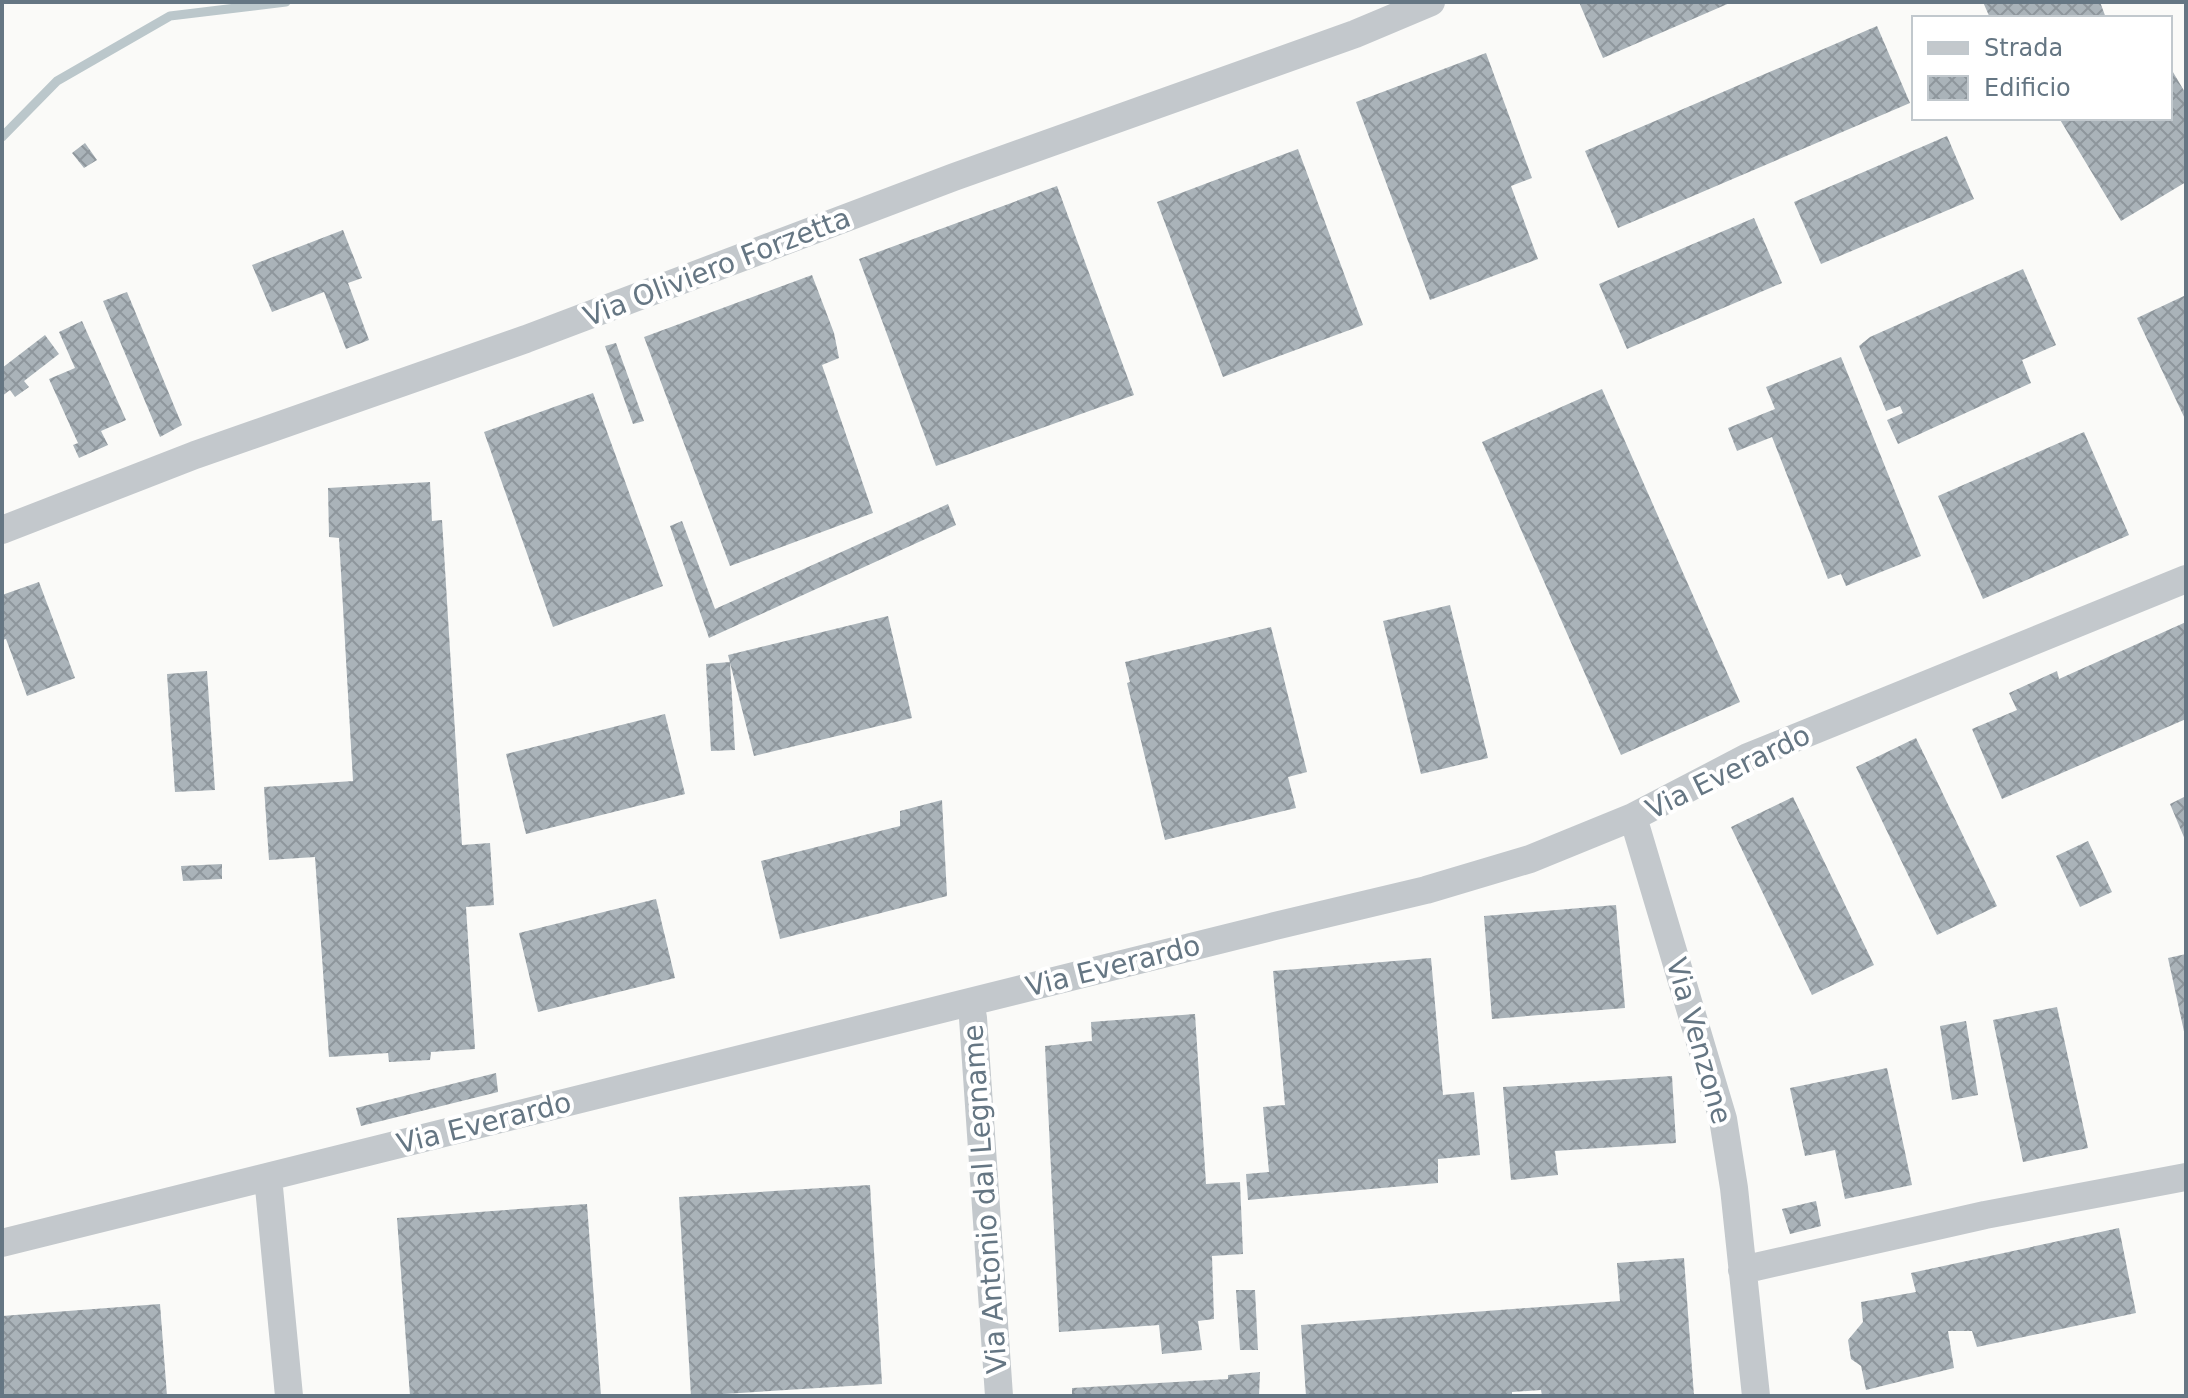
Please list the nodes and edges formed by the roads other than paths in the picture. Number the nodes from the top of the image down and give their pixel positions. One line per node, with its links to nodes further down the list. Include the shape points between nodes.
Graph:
1 (1431, 2): 2 (street, Via Oliviero Forzetta)
2 (2, 530)
3 (2186, 579): 4 (street, Via Everardo, via 1748,757)
4 (1633, 817): 5 (street, Via Everardo, via 1530,859 1426,890); 9 (street, Via Venzone, via 1723,1119)
5 (970, 1002): 6 (street, Via Everardo); 11 (street, Via Antonio dal Legname)
6 (268, 1177): 8 (street, Via Everardo); 10 (street)
7 (2186, 1177): 9 (street, via 1985,1215)
8 (2, 1243)
9 (1742, 1270): 12 (street, Via Venzone)
10 (289, 1396)
11 (999, 1396)
12 (1756, 1396)

